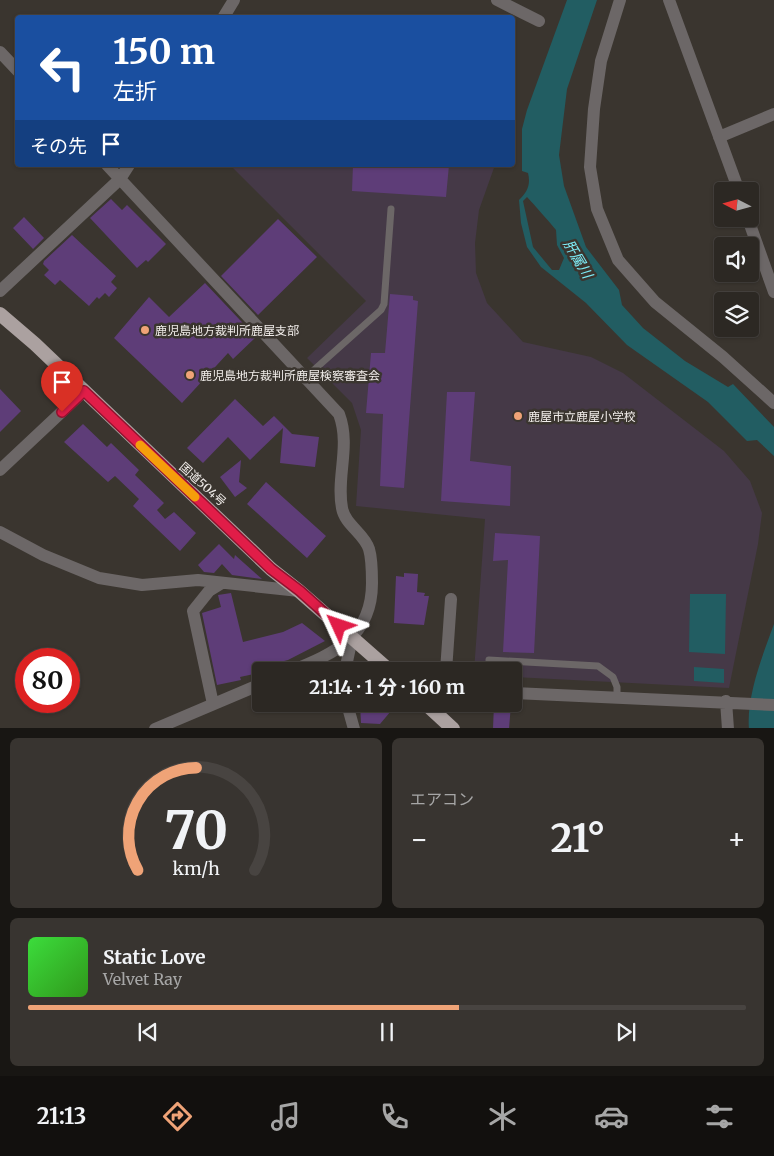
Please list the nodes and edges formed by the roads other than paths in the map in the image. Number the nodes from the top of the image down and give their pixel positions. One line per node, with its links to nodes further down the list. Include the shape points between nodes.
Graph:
1 (234, 0): 5 (street)
2 (497, 0): 6 (street)
3 (620, 0): 22 (street, via 601,61 594,110 590,167 597,209 618,260 655,302)
4 (669, 0): 10 (street)
5 (225, 15)
6 (539, 21)
7 (0, 52): 8 (street)
8 (15, 68)
9 (774, 114): 10 (street)
10 (719, 136): 14 (street)
11 (109, 167): 13 (street)
12 (128, 167): 13 (street)
13 (120, 179): 17 (street); 20 (street)
14 (735, 182)
15 (391, 209): 20 (lane, via 381,310)
16 (751, 228): 18 (street)
17 (0, 291)
18 (774, 292)
19 (0, 314): 21 (highway, 国道504号)
20 (306, 377): 28 (street, via 339,414 345,428 342,509 369,548 372,602 369,615)
21 (84, 391): 23 (street); 26 (highway, 国道504号, via 271,569)
22 (774, 403)
23 (0, 470)
24 (0, 532): 25 (street, via 43,555 99,578 142,585 198,580)
25 (222, 583): 26 (street); 38 (street, via 209,591 193,611)
26 (300, 591): 28 (highway, 国道504号)
27 (451, 599): 33 (street)
28 (352, 638): 30 (street); 31 (street); 32 (highway, 国道504号)
29 (489, 660): 36 (lane, via 598,666 612,677)
30 (313, 662)
31 (347, 662)
32 (380, 662)
33 (447, 662)
34 (252, 688): 38 (street)
35 (522, 692): 36 (street)
36 (617, 697): 37 (street)
37 (726, 701): 39 (street); 45 (street)
38 (214, 704): 42 (street)
39 (774, 705)
40 (349, 712): 43 (street)
41 (435, 712): 44 (highway)
42 (155, 728)
43 (354, 728)
44 (453, 728)
45 (728, 728)

